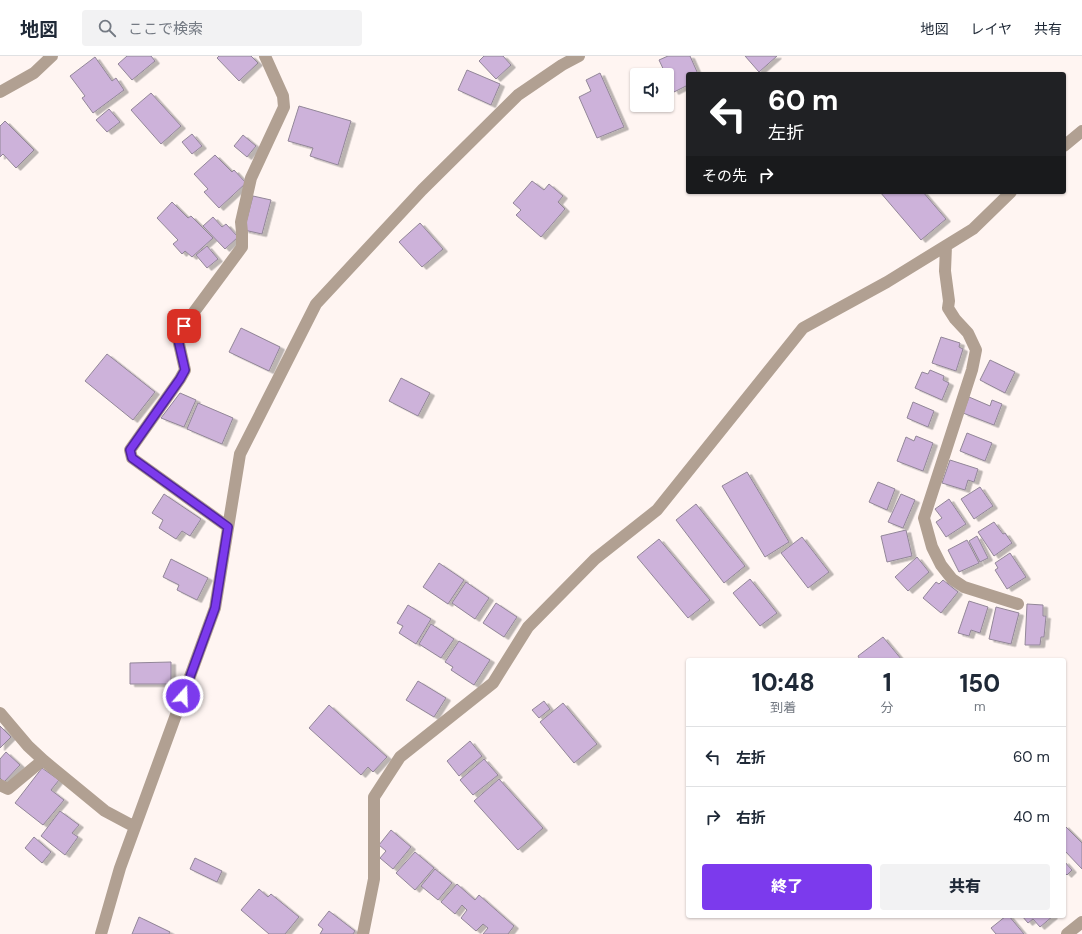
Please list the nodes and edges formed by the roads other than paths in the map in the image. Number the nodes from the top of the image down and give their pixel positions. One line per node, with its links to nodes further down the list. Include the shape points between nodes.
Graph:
1 (52, 56): 4 (street, via 34,73)
2 (265, 56): 9 (street, via 283,96 284,107 252,178 241,222 242,247 177,335 185,370 130,450 132,458)
3 (578, 56): 9 (street, via 518,95 422,190 316,304 240,454)
4 (0, 92)
5 (1082, 131): 6 (street)
6 (1066, 144)
7 (1009, 194): 8 (street, via 973,230)
8 (946, 246): 10 (street, via 948,308 954,319 968,333 976,350 972,370 924,518 941,566 952,579 970,590); 17 (street, via 803,328 657,510 595,559 528,627 493,683 400,757 374,797 374,879)
9 (228, 527): 14 (street, via 215,608)
10 (1018, 604)
11 (0, 713): 12 (street)
12 (43, 760): 13 (street, via 8,789); 14 (street, via 105,811)
13 (0, 785)
14 (135, 827): 16 (street)
15 (1082, 922): 18 (street)
16 (101, 934)
17 (363, 934)
18 (1067, 934)

